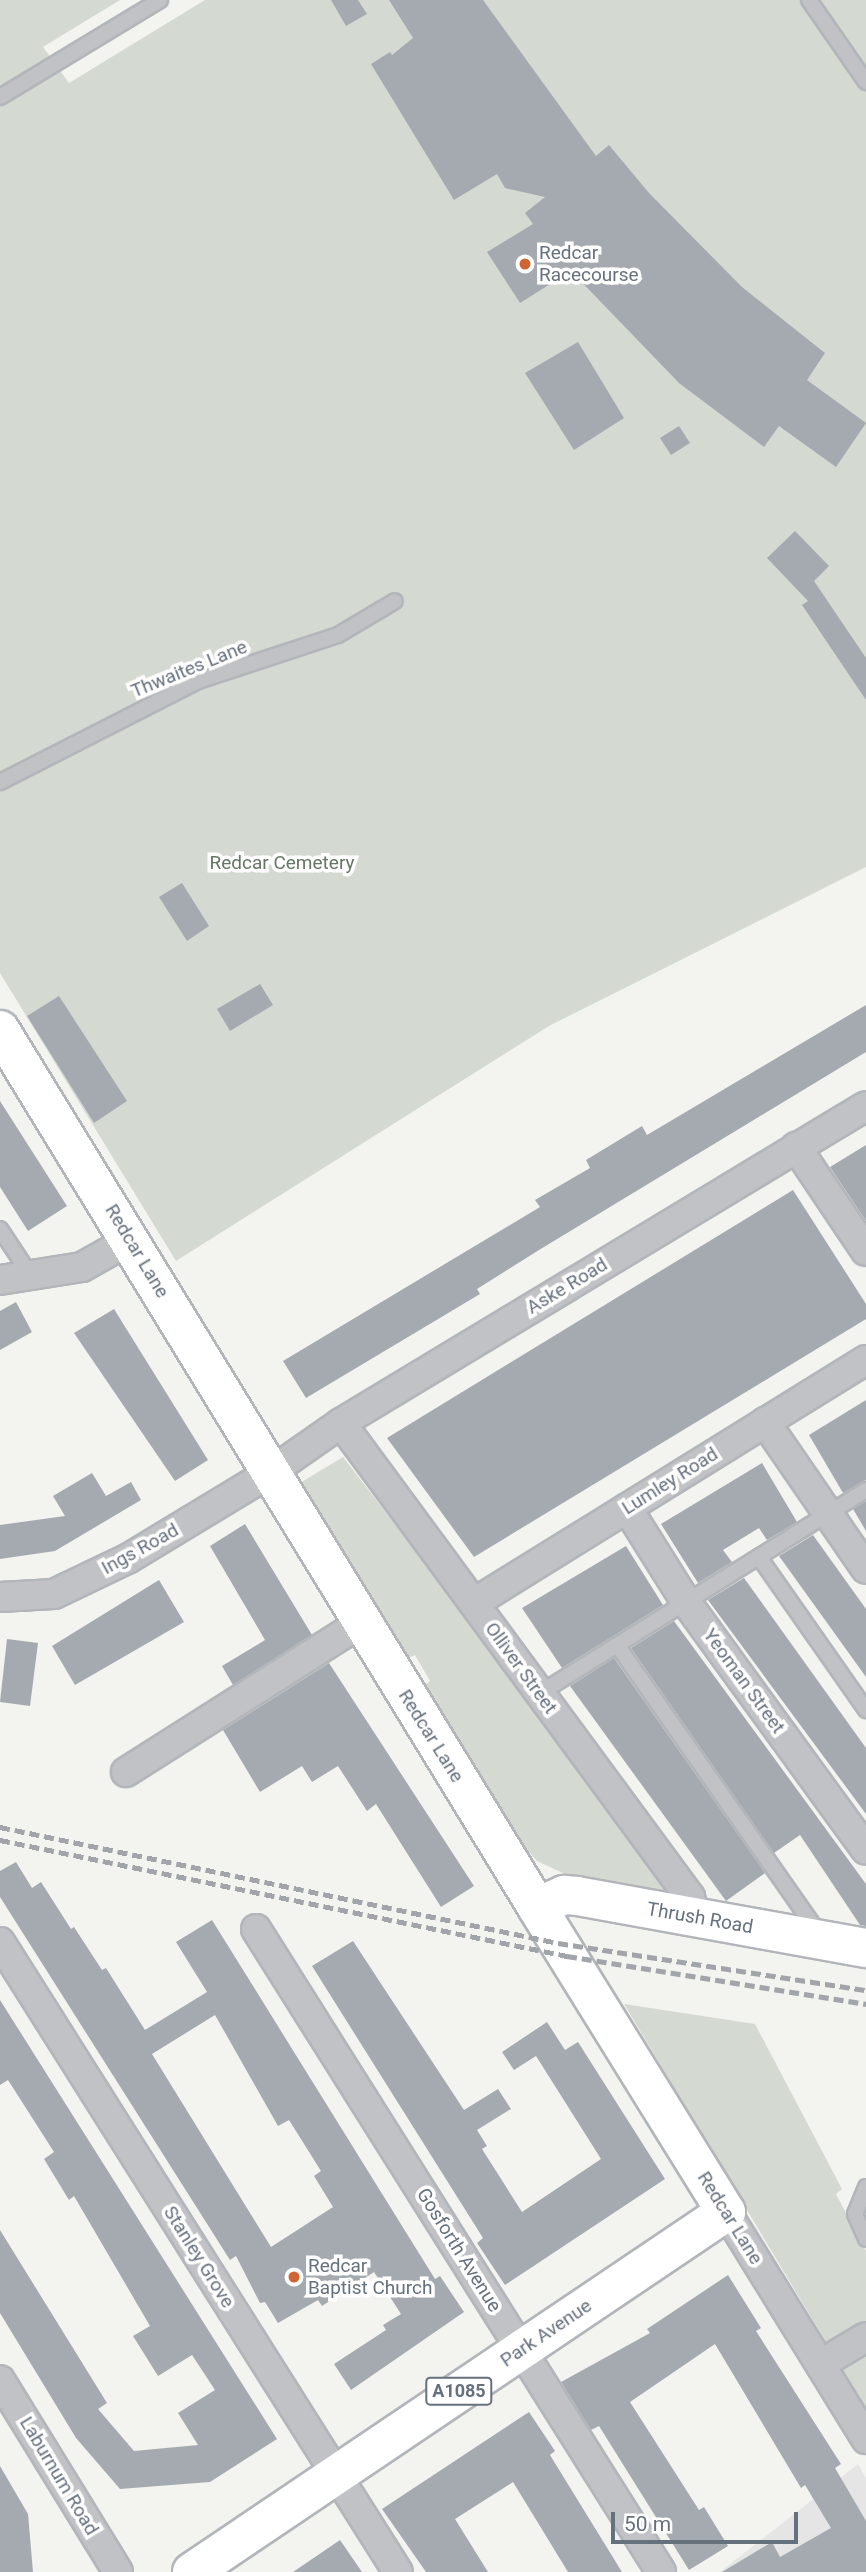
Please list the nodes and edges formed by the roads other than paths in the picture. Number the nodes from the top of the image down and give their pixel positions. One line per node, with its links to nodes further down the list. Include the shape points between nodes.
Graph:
1 (160, 0): 4 (lane)
2 (809, 0): 3 (lane)
3 (866, 82)
4 (0, 97)
5 (395, 601): 6 (lane, Thwaites Lane, via 338,635 198,681)
6 (0, 782)
7 (0, 1030): 11 (main road, Redcar Lane)
8 (866, 1106): 9 (street, Aske Road)
9 (796, 1147): 12 (street); 17 (street, Aske Road)
10 (0, 1229): 13 (lane)
11 (130, 1240): 13 (street, via 82,1266); 18 (main road, Redcar Lane)
12 (866, 1251)
13 (32, 1278): 14 (street)
14 (0, 1280)
15 (866, 1360): 16 (street, Lumley Road)
16 (765, 1422): 20 (street, Lumley Road); 21 (street)
17 (341, 1423): 18 (street, Aske Road); 26 (street, Olliver Street)
18 (271, 1472): 24 (street, Ings Road, via 129,1558 54,1594); 27 (main road, Redcar Lane)
19 (866, 1490): 21 (lane)
20 (626, 1508): 25 (street, Yeoman Street); 26 (street, Lumley Road)
21 (827, 1514): 22 (lane); 23 (street)
22 (759, 1557): 25 (lane); 30 (lane)
23 (866, 1569)
24 (0, 1597)
25 (686, 1602): 28 (lane); 32 (street, Yeoman Street)
26 (474, 1603): 29 (street, Olliver Street)
27 (361, 1623): 31 (street); 34 (main road, Redcar Lane)
28 (617, 1645): 29 (lane); 36 (lane)
29 (540, 1693): 33 (street, Olliver Street)
30 (866, 1710)
31 (127, 1772)
32 (866, 1850)
33 (693, 1906): 34 (main road, Thrush Road, via 564,1895); 36 (main road, Thrush Road)
34 (537, 1907): 40 (main road, Redcar Lane)
35 (256, 1929): 43 (street, Gosforth Avenue)
36 (823, 1941): 38 (main road, Thrush Road)
37 (0, 1942): 47 (street, Stanley Grove)
38 (866, 1948)
39 (866, 2187): 41 (lane, via 855,2214)
40 (726, 2212): 43 (main road, Park Avenue / A1085); 44 (street, Redcar Lane)
41 (866, 2239)
42 (866, 2337): 44 (street)
43 (522, 2349): 47 (main road, Park Avenue / A1085); 51 (street, Gosforth Avenue)
44 (821, 2364): 46 (street, Redcar Lane)
45 (0, 2379): 48 (street, Laburnum Road)
46 (866, 2439)
47 (337, 2474): 49 (main road, Park Avenue / A1085); 50 (street, Stanley Grove)
48 (118, 2572)
49 (192, 2572)
50 (398, 2572)
51 (662, 2572)

